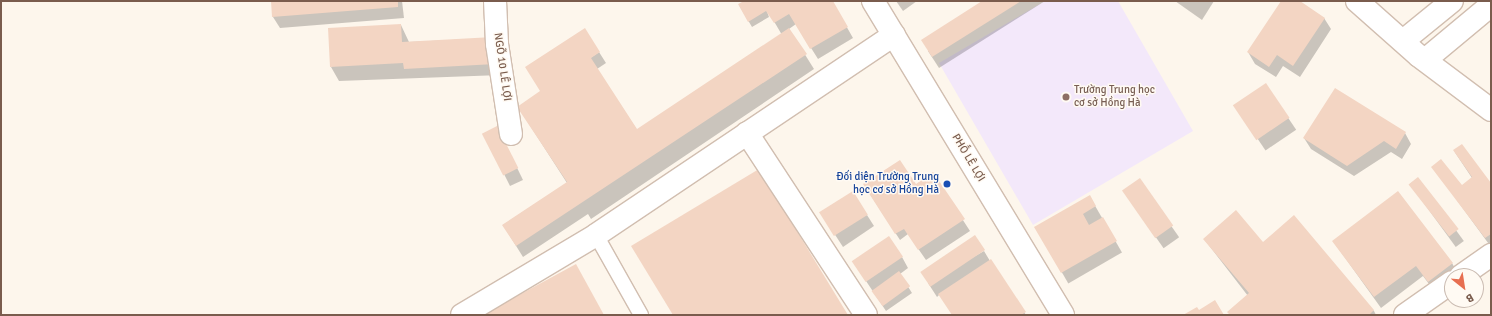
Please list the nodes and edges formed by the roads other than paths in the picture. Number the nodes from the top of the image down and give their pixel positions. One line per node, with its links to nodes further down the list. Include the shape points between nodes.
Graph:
1 (495, 1): 11 (street, NGÕ 10 LÊ LỢI, via 497,44)
2 (873, 1): 6 (street, PHỐ LÊ LỢI)
3 (1357, 1): 7 (street)
4 (1452, 1): 7 (street)
5 (1491, 6): 8 (street)
6 (894, 35): 10 (street); 19 (street, PHỐ LÊ LỢI)
7 (1403, 41): 8 (street)
8 (1425, 60): 9 (street)
9 (1491, 110)
10 (747, 133): 12 (street); 18 (street)
11 (511, 134)
12 (596, 235): 16 (street); 17 (lane)
13 (1491, 255): 14 (street)
14 (1472, 268)
15 (1444, 288): 20 (street)
16 (462, 315)
17 (641, 315)
18 (866, 315)
19 (1063, 315)
20 (1405, 315)

